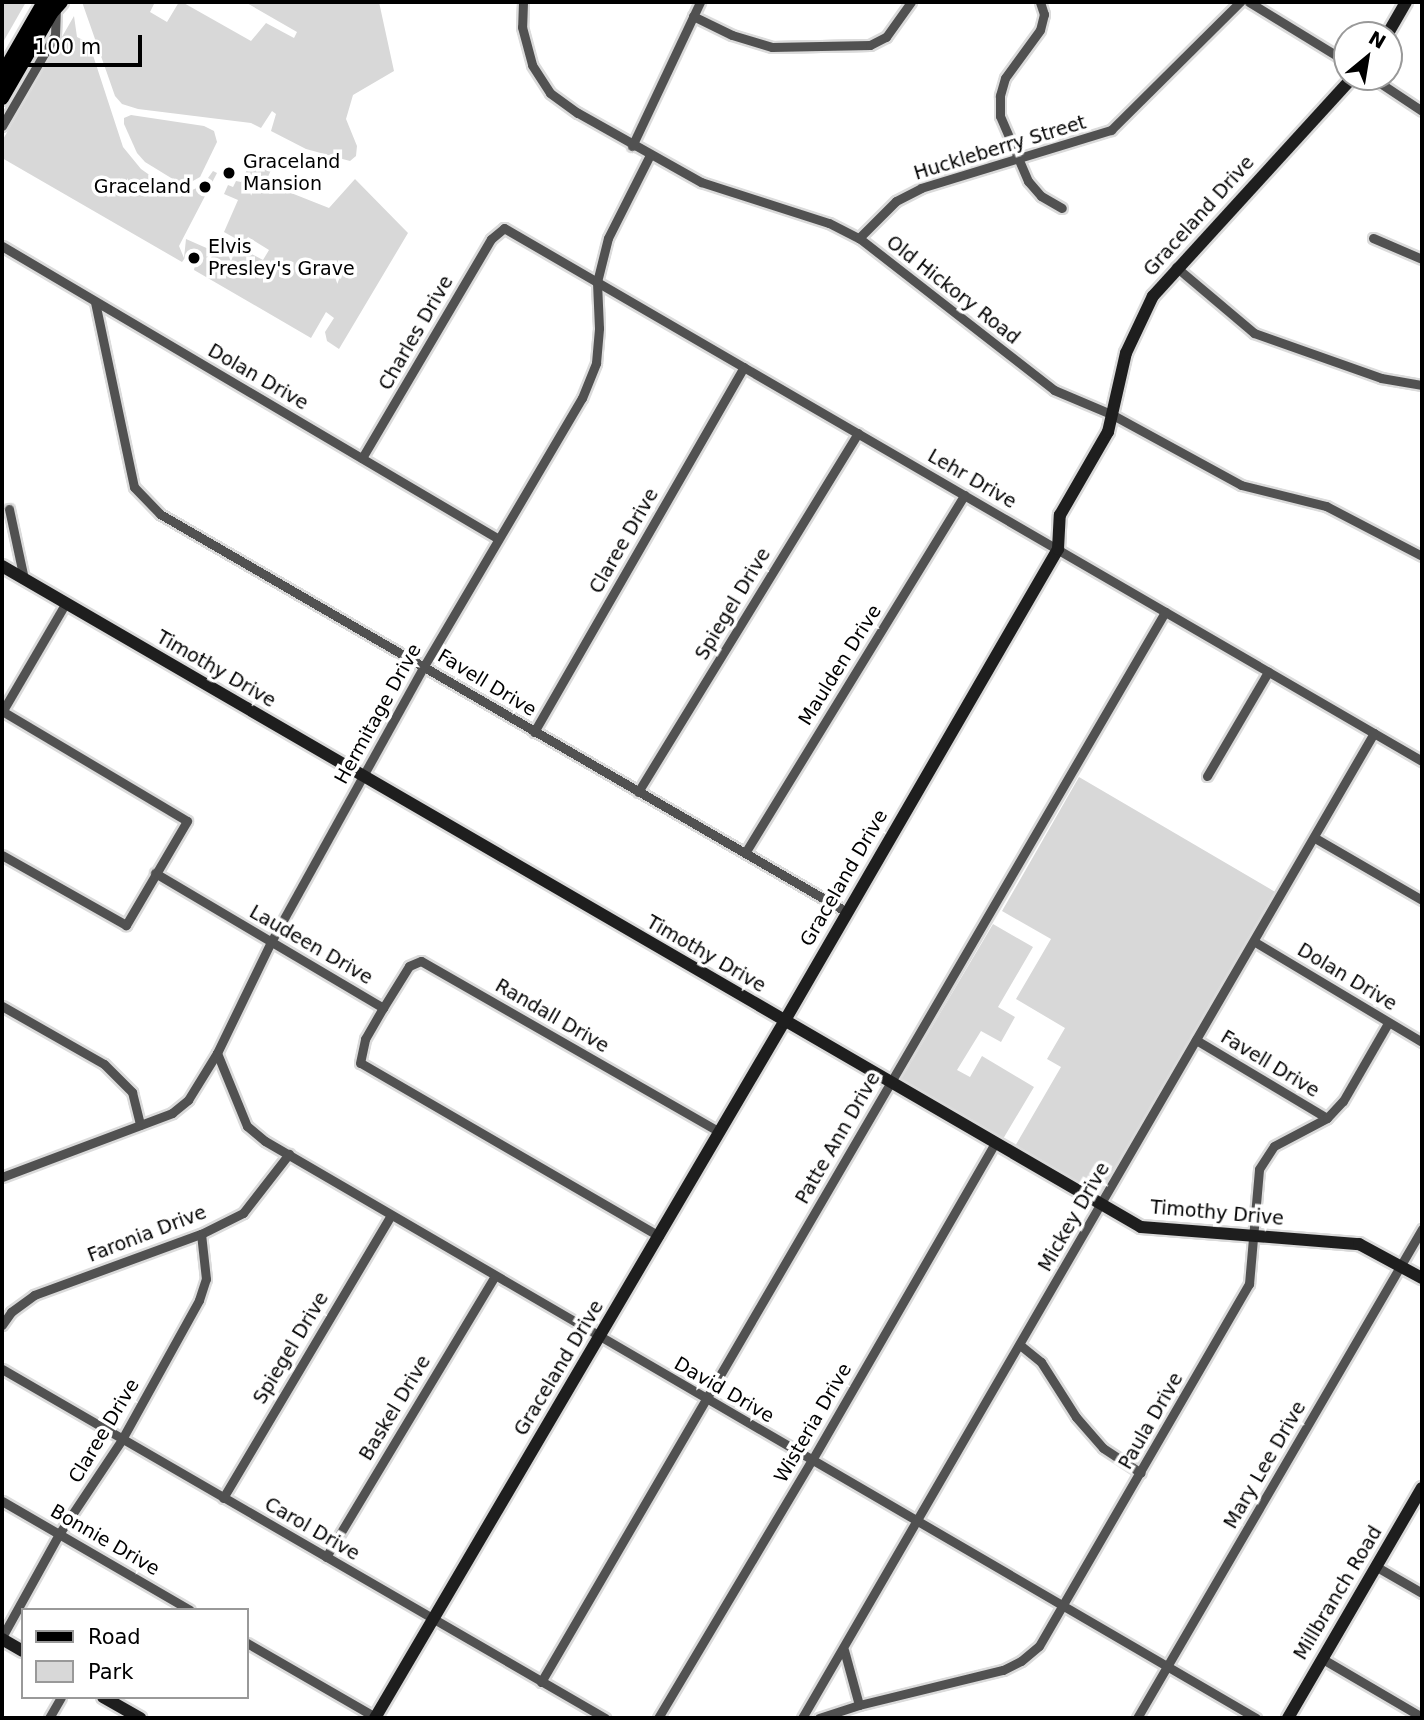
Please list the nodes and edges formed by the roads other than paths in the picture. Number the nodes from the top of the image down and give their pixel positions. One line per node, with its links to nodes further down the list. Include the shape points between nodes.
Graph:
1 (523, 2): 18 (street, Old Hickory Road, via 522,27 532,65 550,93)
2 (700, 2): 9 (street)
3 (911, 2): 9 (street, via 886,37 870,45 772,47)
4 (1040, 2): 20 (street, via 1044,14 1040,30 1005,78 1000,96 1000,116)
5 (1240, 2): 20 (street, Huckleberry Street, via 1111,130)
6 (1249, 2): 11 (street)
7 (1406, 2): 10 (street)
8 (54, 5): 12 (main road); 15 (main road); 17 (street, via 55,36)
9 (693, 16): 18 (street)
10 (1395, 21)
11 (1333, 53)
12 (2, 75)
13 (1340, 91): 27 (street, Graceland Drive)
14 (1392, 91): 16 (street)
15 (2, 98)
16 (1422, 111)
17 (2, 126)
18 (632, 146): 19 (street, Old Hickory Road)
19 (650, 155): 23 (street, Old Hickory Road, via 701,182 829,223); 28 (street, Hermitage Drive, via 608,238)
20 (1017, 158): 21 (street, via 1041,196); 23 (street, Huckleberry Street, via 921,188 896,201)
21 (1062, 208)
22 (504, 228): 28 (street, Lehr Drive); 34 (street, Charles Drive, via 491,239)
23 (859, 238): 32 (street, Old Hickory Road, via 1054,390)
24 (1373, 239): 26 (street)
25 (2, 246): 29 (street, Dolan Drive)
26 (1422, 259)
27 (1176, 267): 31 (street, via 1254,333 1381,378); 32 (street, Graceland Drive, via 1153,296 1126,352)
28 (597, 282): 30 (street, Lehr Drive); 37 (street, Hermitage Drive, via 599,328 591,375 582,398)
29 (95, 302): 34 (street, Dolan Drive); 44 (street, Favell Drive, via 134,487 160,514)
30 (744, 368): 33 (street, Lehr Drive); 47 (street, Claree Drive)
31 (1422, 385)
32 (1111, 414): 38 (street, Graceland Drive, via 1108,432 1060,515); 39 (street, Old Hickory Road, via 1241,485 1326,506)
33 (858, 433): 35 (street, Lehr Drive); 52 (street, Spiegel Drive)
34 (362, 458): 37 (street, Dolan Drive)
35 (964, 495): 38 (street, Lehr Drive); 54 (street, Maulden Drive)
36 (9, 509): 41 (street)
37 (497, 538): 44 (street, Hermitage Drive)
38 (1058, 549): 43 (street, Lehr Drive); 58 (street, Graceland Drive)
39 (1422, 556)
40 (2, 566): 41 (street, Timothy Drive)
41 (24, 579): 42 (street, Timothy Drive)
42 (65, 604): 46 (street); 51 (street, Timothy Drive)
43 (1165, 612): 45 (street, Lehr Drive); 68 (street, Patte Ann Drive)
44 (424, 666): 47 (street, Favell Drive); 51 (street, Hermitage Drive)
45 (1268, 672): 48 (street, Lehr Drive); 50 (street)
46 (2, 711): 56 (street, via 187,821)
47 (534, 732): 52 (street, Favell Drive)
48 (1374, 733): 49 (street, Lehr Drive); 53 (street, Mickey Drive)
49 (1422, 761)
50 (1207, 775)
51 (363, 777): 59 (street, Hermitage Drive); 63 (street, Timothy Drive)
52 (638, 792): 54 (street, Favell Drive)
53 (1315, 838): 57 (street); 60 (street, Mickey Drive)
54 (745, 853): 58 (street, Favell Drive)
55 (2, 855): 56 (street, via 126,925)
56 (155, 873): 59 (street, Laudeen Drive)
57 (1422, 900)
58 (847, 912): 63 (street, Graceland Drive)
59 (271, 942): 62 (street, Laudeen Drive); 67 (street, Hermitage Drive)
60 (1255, 942): 64 (street, Dolan Drive); 65 (street, Mickey Drive)
61 (2, 1006): 70 (street, via 104,1064 132,1092)
62 (383, 1008): 71 (street, Randall Drive, via 409,966 421,961); 79 (street, Laudeen Drive, via 365,1039 360,1063)
63 (784, 1022): 68 (street, Timothy Drive); 71 (street, Graceland Drive)
64 (1388, 1023): 66 (street, Dolan Drive); 69 (street, Paula Drive, via 1343,1101)
65 (1196, 1040): 69 (street, Favell Drive); 75 (street, Mickey Drive)
66 (1422, 1042)
67 (217, 1053): 70 (street, Hermitage Drive, via 188,1101 172,1113); 73 (street, David Drive, via 247,1126)
68 (890, 1083): 72 (street, Timothy Drive); 88 (street, Patte Ann Drive)
69 (1327, 1118): 80 (street, Paula Drive, via 1274,1146 1259,1169)
70 (140, 1125): 74 (street, Hermitage Drive)
71 (720, 1132): 79 (street, Graceland Drive)
72 (995, 1143): 75 (street, Timothy Drive); 90 (street, Wisteria Drive)
73 (289, 1154): 76 (street, David Drive); 78 (street, Faronia Drive, via 243,1213)
74 (2, 1177)
75 (1102, 1205): 80 (street, Timothy Drive, via 1141,1227); 86 (street, Mickey Drive)
76 (390, 1217): 82 (street, David Drive); 93 (street, Spiegel Drive)
77 (1422, 1228): 81 (street, Mary Lee Drive)
78 (201, 1234): 84 (street, Faronia Drive, via 34,1295); 89 (street, Claree Drive, via 206,1279 199,1300)
79 (659, 1236): 85 (street, Graceland Drive)
80 (1255, 1236): 81 (street, Timothy Drive, via 1359,1244); 91 (street, Paula Drive, via 1249,1284)
81 (1402, 1266): 83 (street, Timothy Drive); 108 (street, Mary Lee Drive)
82 (494, 1277): 85 (street, David Drive); 97 (street, Baskel Drive)
83 (1422, 1278)
84 (2, 1325)
85 (600, 1337): 88 (street, David Drive); 102 (street, Graceland Drive)
86 (1020, 1345): 91 (street, via 1041,1362 1076,1417 1104,1448); 95 (street, Mickey Drive)
87 (2, 1369): 89 (street, Carol Drive)
88 (706, 1399): 90 (street, David Drive); 109 (street, Patte Ann Drive)
89 (121, 1441): 93 (street, Carol Drive); 96 (street, Claree Drive)
90 (812, 1460): 95 (street, David Drive); 118 (street, Wisteria Drive)
91 (1141, 1473): 100 (street, Paula Drive)
92 (1422, 1488): 98 (street, Millbranch Road)
93 (223, 1498): 97 (street, Carol Drive)
94 (2, 1501): 96 (street, Bonnie Drive)
95 (918, 1521): 100 (street, David Drive); 106 (street, Mickey Drive)
96 (59, 1534): 101 (street, Bonnie Drive); 103 (street, Claree Drive)
97 (326, 1557): 102 (street, Carol Drive)
98 (1377, 1567): 99 (street); 107 (street, Millbranch Road)
99 (1422, 1593)
100 (1064, 1606): 108 (street, David Drive); 112 (street, Paula Drive, via 1039,1646 1003,1670)
101 (187, 1608)
102 (432, 1617): 109 (street, Carol Drive); 116 (street, Graceland Drive)
103 (2, 1638): 105 (street)
104 (248, 1644): 116 (street)
105 (21, 1650)
106 (844, 1650): 112 (street); 119 (street, Mickey Drive)
107 (1321, 1658): 113 (street); 123 (street, Millbranch Road)
108 (1167, 1667): 121 (street, Mary Lee Drive); 122 (street, David Drive)
109 (541, 1682): 117 (street, Carol Drive)
110 (60, 1699): 114 (street)
111 (107, 1699): 115 (street)
112 (859, 1705): 120 (street, Paula Drive)
113 (1422, 1717)
114 (49, 1718)
115 (140, 1718)
116 (376, 1718)
117 (605, 1718)
118 (657, 1718)
119 (803, 1718)
120 (819, 1718)
121 (1137, 1718)
122 (1256, 1718)
123 (1288, 1718)

